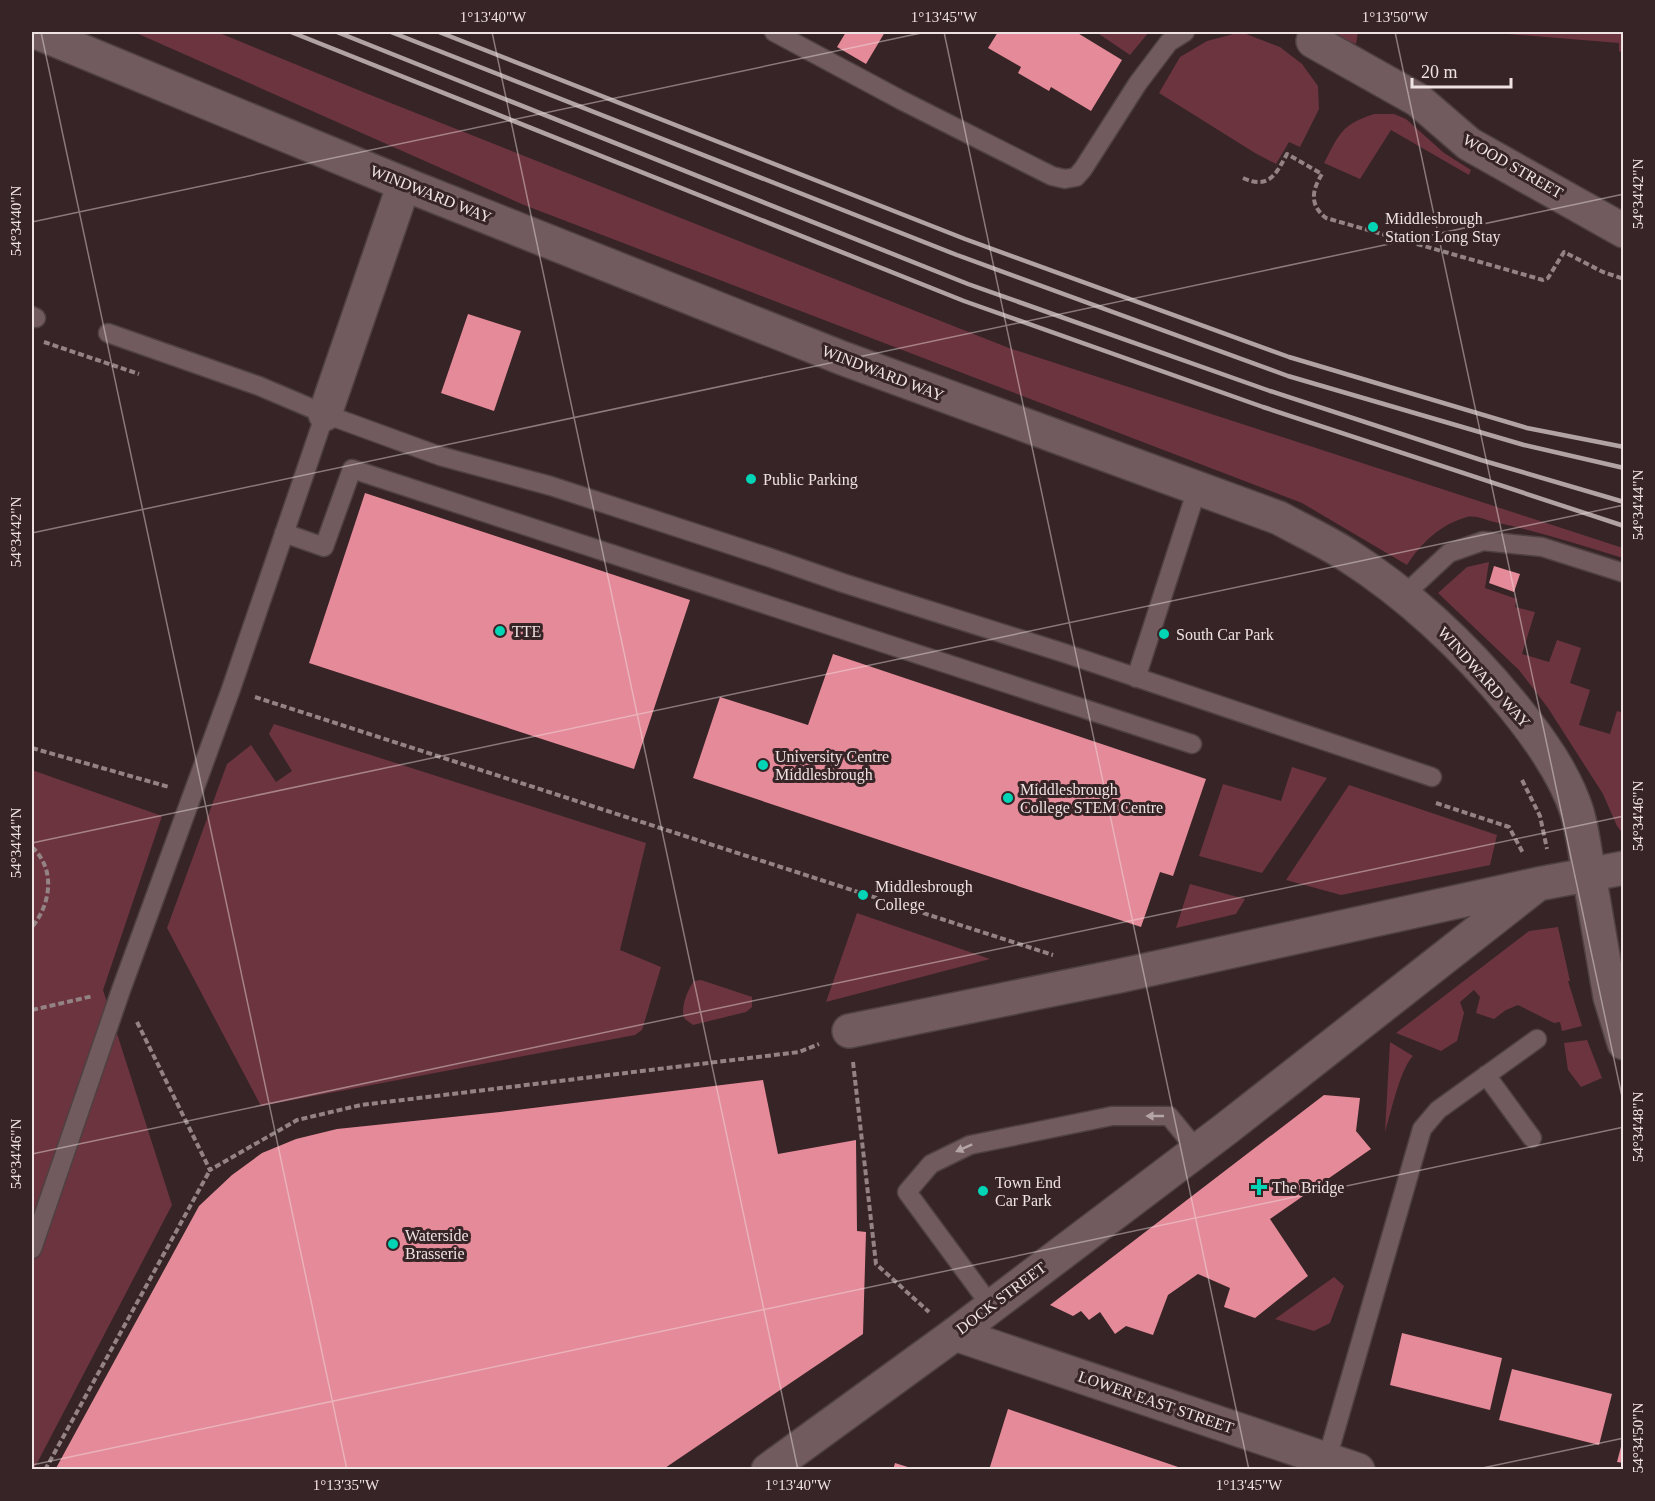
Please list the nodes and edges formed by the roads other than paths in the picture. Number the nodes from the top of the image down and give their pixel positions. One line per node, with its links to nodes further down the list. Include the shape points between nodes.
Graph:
1 (36, 32): 5 (street, WINDWARD WAY)
2 (774, 32): 3 (lane, via 901,100 1065,179 1076,177 1083,169 1138,83 1169,42)
3 (1185, 32)
4 (1304, 36): 6 (street, WOOD STREET, via 1418,100 1470,144)
5 (405, 184): 8 (street); 9 (street, WINDWARD WAY, via 842,358)
6 (1623, 231)
7 (108, 333): 8 (lane, via 259,386)
8 (325, 414): 10 (lane); 13 (lane, via 440,456 551,486)
9 (1197, 489): 12 (street, WINDWARD WAY, via 1279,518 1347,555); 13 (lane)
10 (284, 533): 14 (lane, via 324,547 352,469); 25 (lane)
11 (1623, 573): 12 (lane, via 1542,547 1483,541 1449,553)
12 (1404, 596): 17 (street, WINDWARD WAY, via 1455,640 1536,734 1577,812)
13 (1136, 678): 15 (lane)
14 (1192, 744)
15 (1432, 777)
16 (1623, 868): 17 (street)
17 (1589, 874): 18 (street); 21 (street, WINDWARD WAY, via 1610,998)
18 (1546, 882): 19 (street); 24 (street, DOCK STREET)
19 (849, 1031)
20 (1537, 1039): 22 (lane)
21 (1623, 1043)
22 (1486, 1075): 23 (lane); 28 (lane, via 1438,1110 1422,1129)
23 (1532, 1138)
24 (1197, 1150): 26 (street, DOCK STREET); 26 (lane, one-way to 26, via 1169,1116 1112,1116 970,1145 931,1164 907,1192)
25 (32, 1249)
26 (991, 1306): 27 (street, DOCK STREET)
27 (954, 1334): 28 (street, LOWER EAST STREET); 29 (street, DOCK STREET)
28 (1315, 1461): 30 (street, LOWER EAST STREET)
29 (768, 1470)
30 (1358, 1470)

